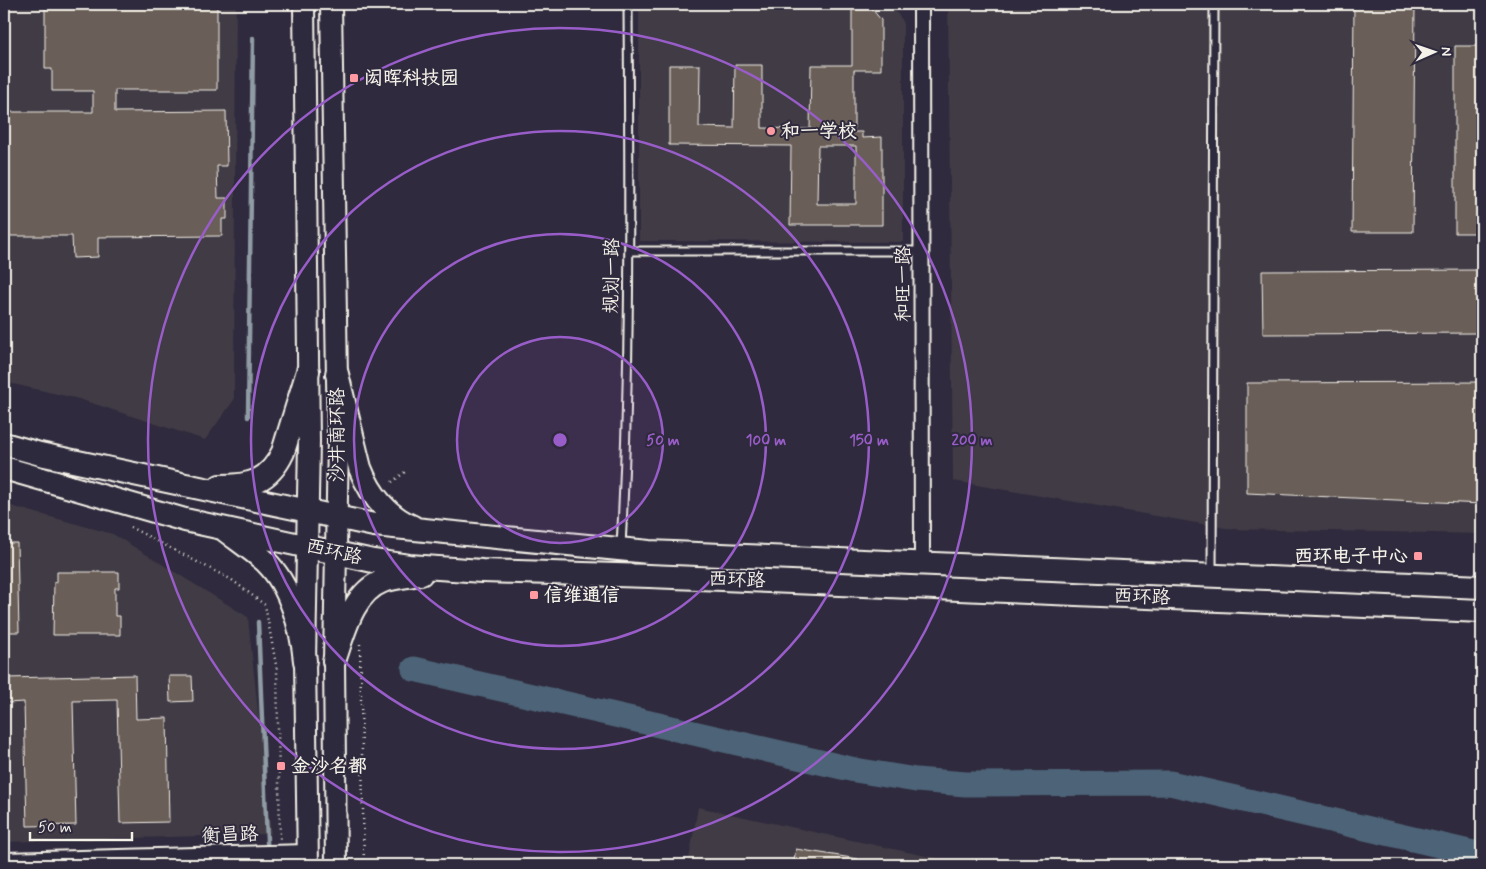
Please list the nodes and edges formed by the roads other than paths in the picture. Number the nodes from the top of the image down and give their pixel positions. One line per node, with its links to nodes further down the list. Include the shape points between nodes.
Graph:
1 (304, 4): 8 (main road, 沙井南环路)
2 (331, 4): 9 (main road, 沙井南环路)
3 (628, 4): 6 (lane, 规划一路)
4 (921, 4): 7 (street, 和旺一路)
5 (1214, 4): 22 (lane)
6 (629, 251): 7 (lane); 18 (lane, 规划一路)
7 (921, 251): 20 (street, 和旺一路)
8 (308, 371): 12 (main road, via 283,452 270,472 250,484); 13 (main road, 沙井南环路)
9 (337, 374): 14 (main road, 沙井南环路); 16 (main road, via 365,480 388,511)
10 (4, 444): 12 (main road, 西环路)
11 (4, 468): 15 (main road, 西环路, via 185,520)
12 (192, 487): 13 (main road, 西环路)
13 (308, 512): 14 (main road, 西环路); 17 (main road, 沙井南环路)
14 (336, 518): 16 (main road, 西环路, via 374,526); 19 (main road, 沙井南环路)
15 (221, 527): 17 (main road, 西环路); 25 (main road, via 266,562 283,586 300,629)
16 (418, 529): 18 (main road, 西环路)
17 (307, 546): 19 (main road, 西环路); 25 (main road, 沙井南环路)
18 (620, 549): 20 (main road, 西环路)
19 (336, 553): 21 (main road, 西环路, via 373,561); 26 (main road, 沙井南环路)
20 (922, 564): 22 (main road, 西环路)
21 (445, 569): 24 (main road, 西环路); 26 (main road, via 384,581 372,587 354,607)
22 (1212, 576): 23 (main road, 西环路)
23 (1482, 587)
24 (1482, 611)
25 (305, 661): 27 (main road, 沙井南环路)
26 (334, 662): 29 (main road, 沙井南环路)
27 (308, 859): 28 (street, 衡昌路, via 280,853 258,853)
28 (4, 860)
29 (336, 865)

